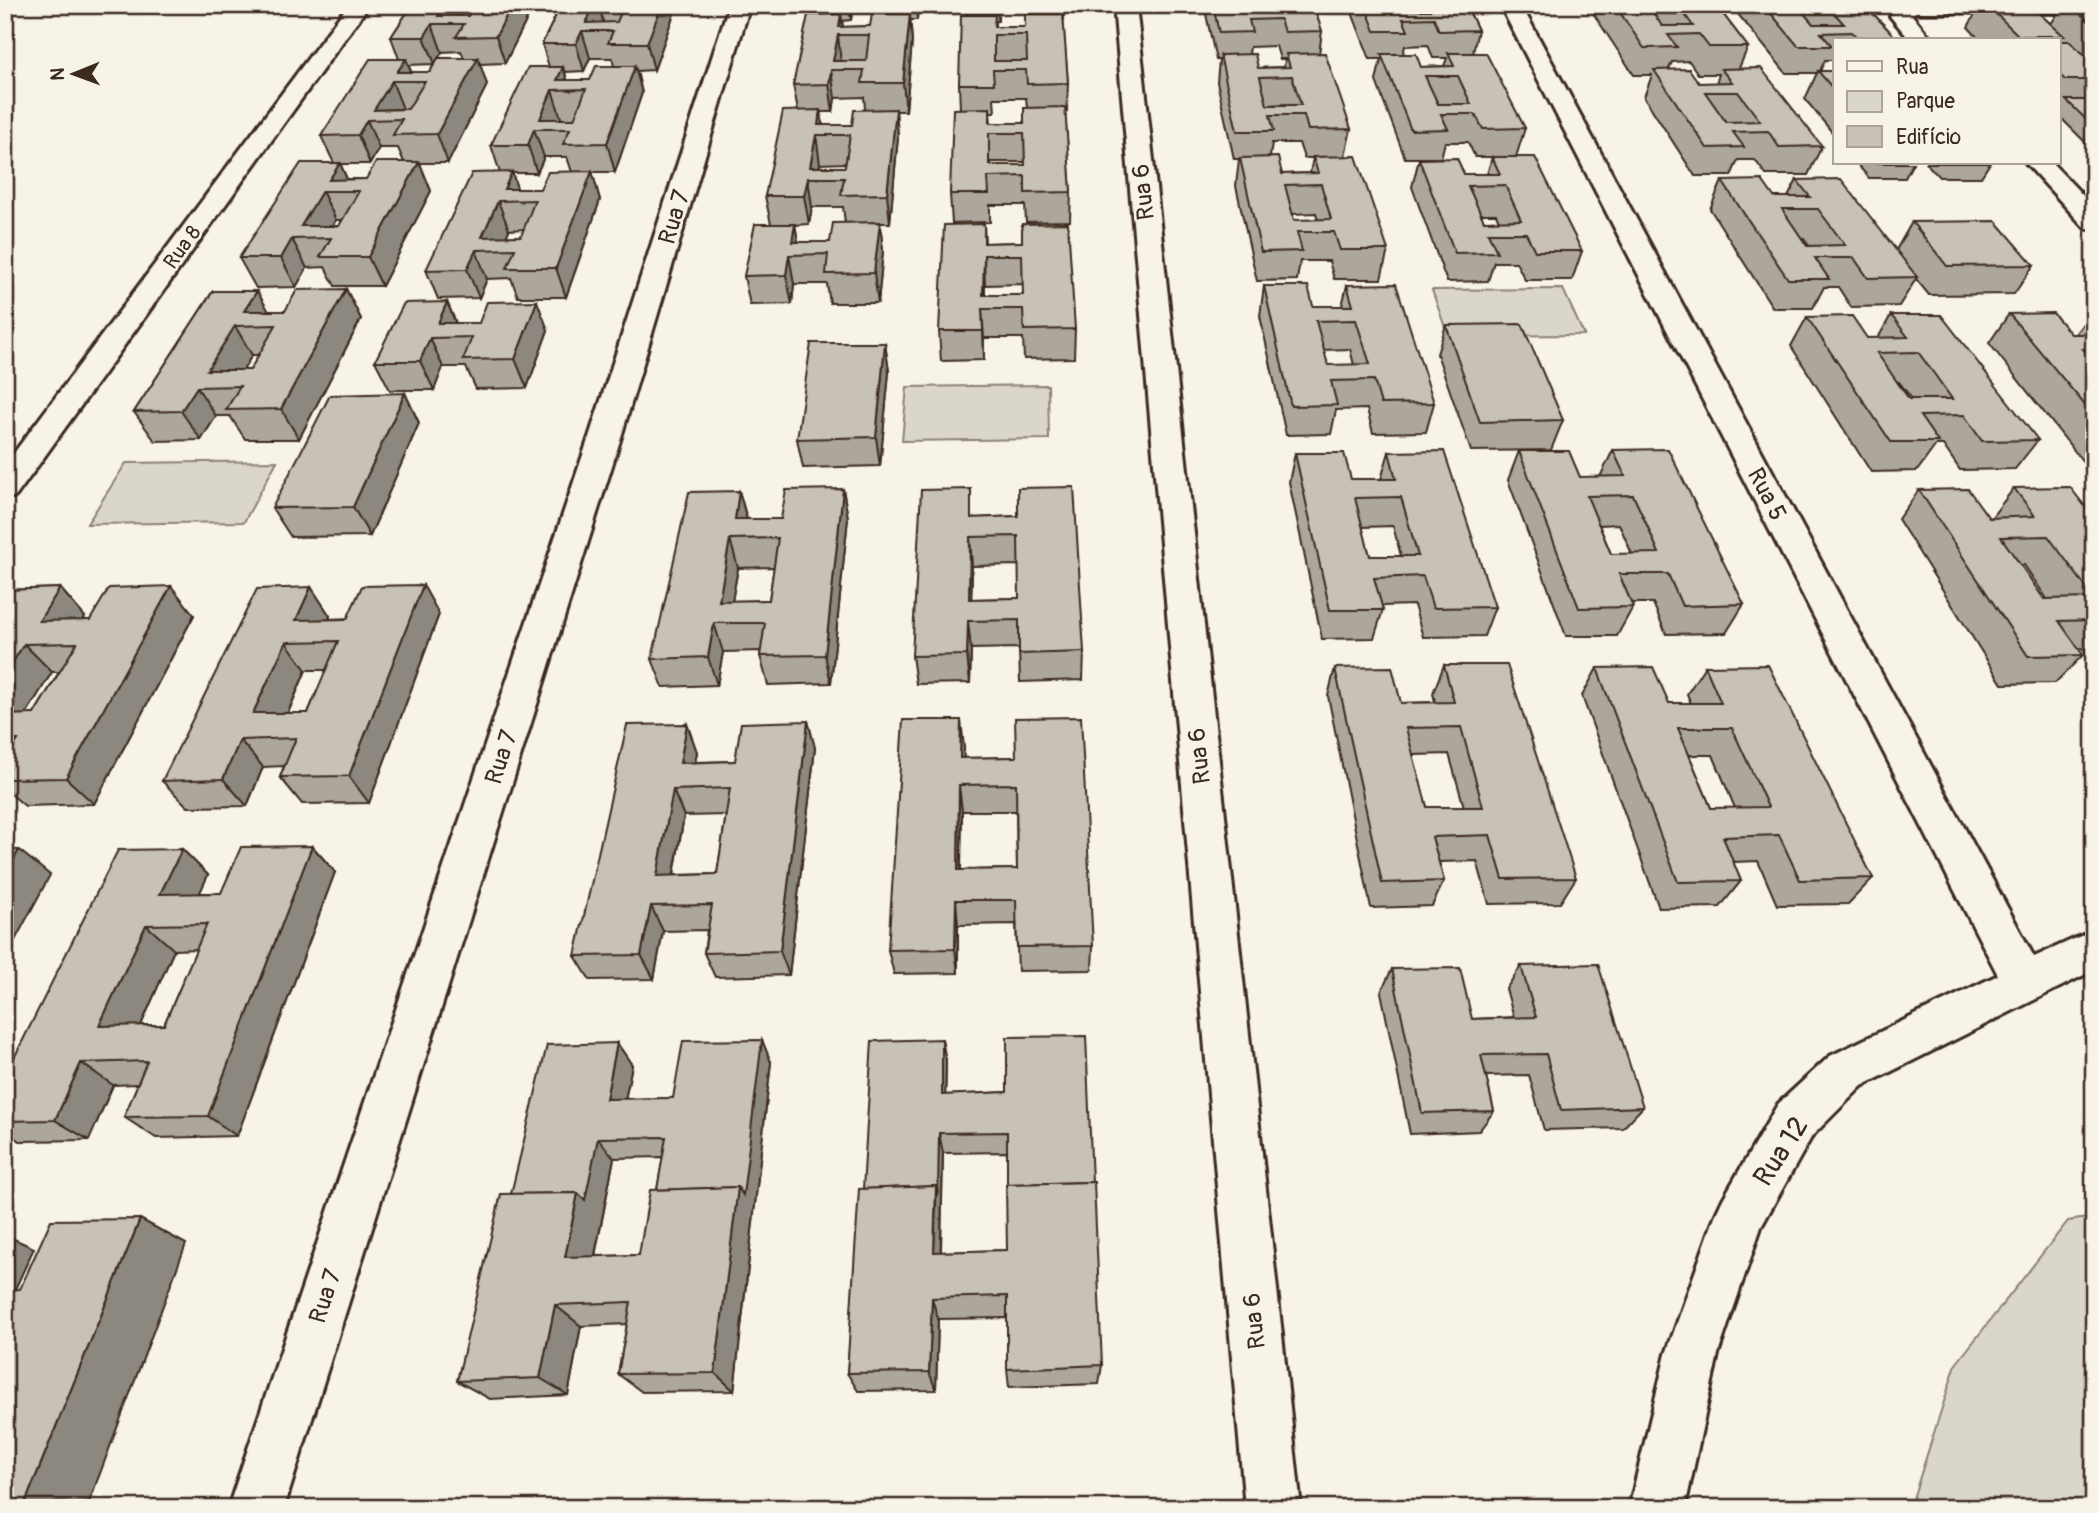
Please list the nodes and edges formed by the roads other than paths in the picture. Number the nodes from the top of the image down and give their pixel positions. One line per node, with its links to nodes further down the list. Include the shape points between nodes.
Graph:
1 (359, 5): 9 (street, Rua 8)
2 (740, 5): 13 (street, Rua 7, via 606,434)
3 (1125, 5): 14 (street, Rua 6)
4 (1510, 5): 12 (street, Rua 5)
5 (2094, 7): 6 (street, via 1913,6 1901,16)
6 (1920, 38)
7 (2039, 164): 8 (street)
8 (2094, 222)
9 (18, 453): 10 (street, Rua 8)
10 (5, 488)
11 (2094, 949): 12 (street, Rua 12)
12 (2024, 982): 15 (street, Rua 12, via 1846,1071 1795,1119 1740,1216 1692,1353)
13 (256, 1508)
14 (1273, 1508)
15 (1657, 1508)

